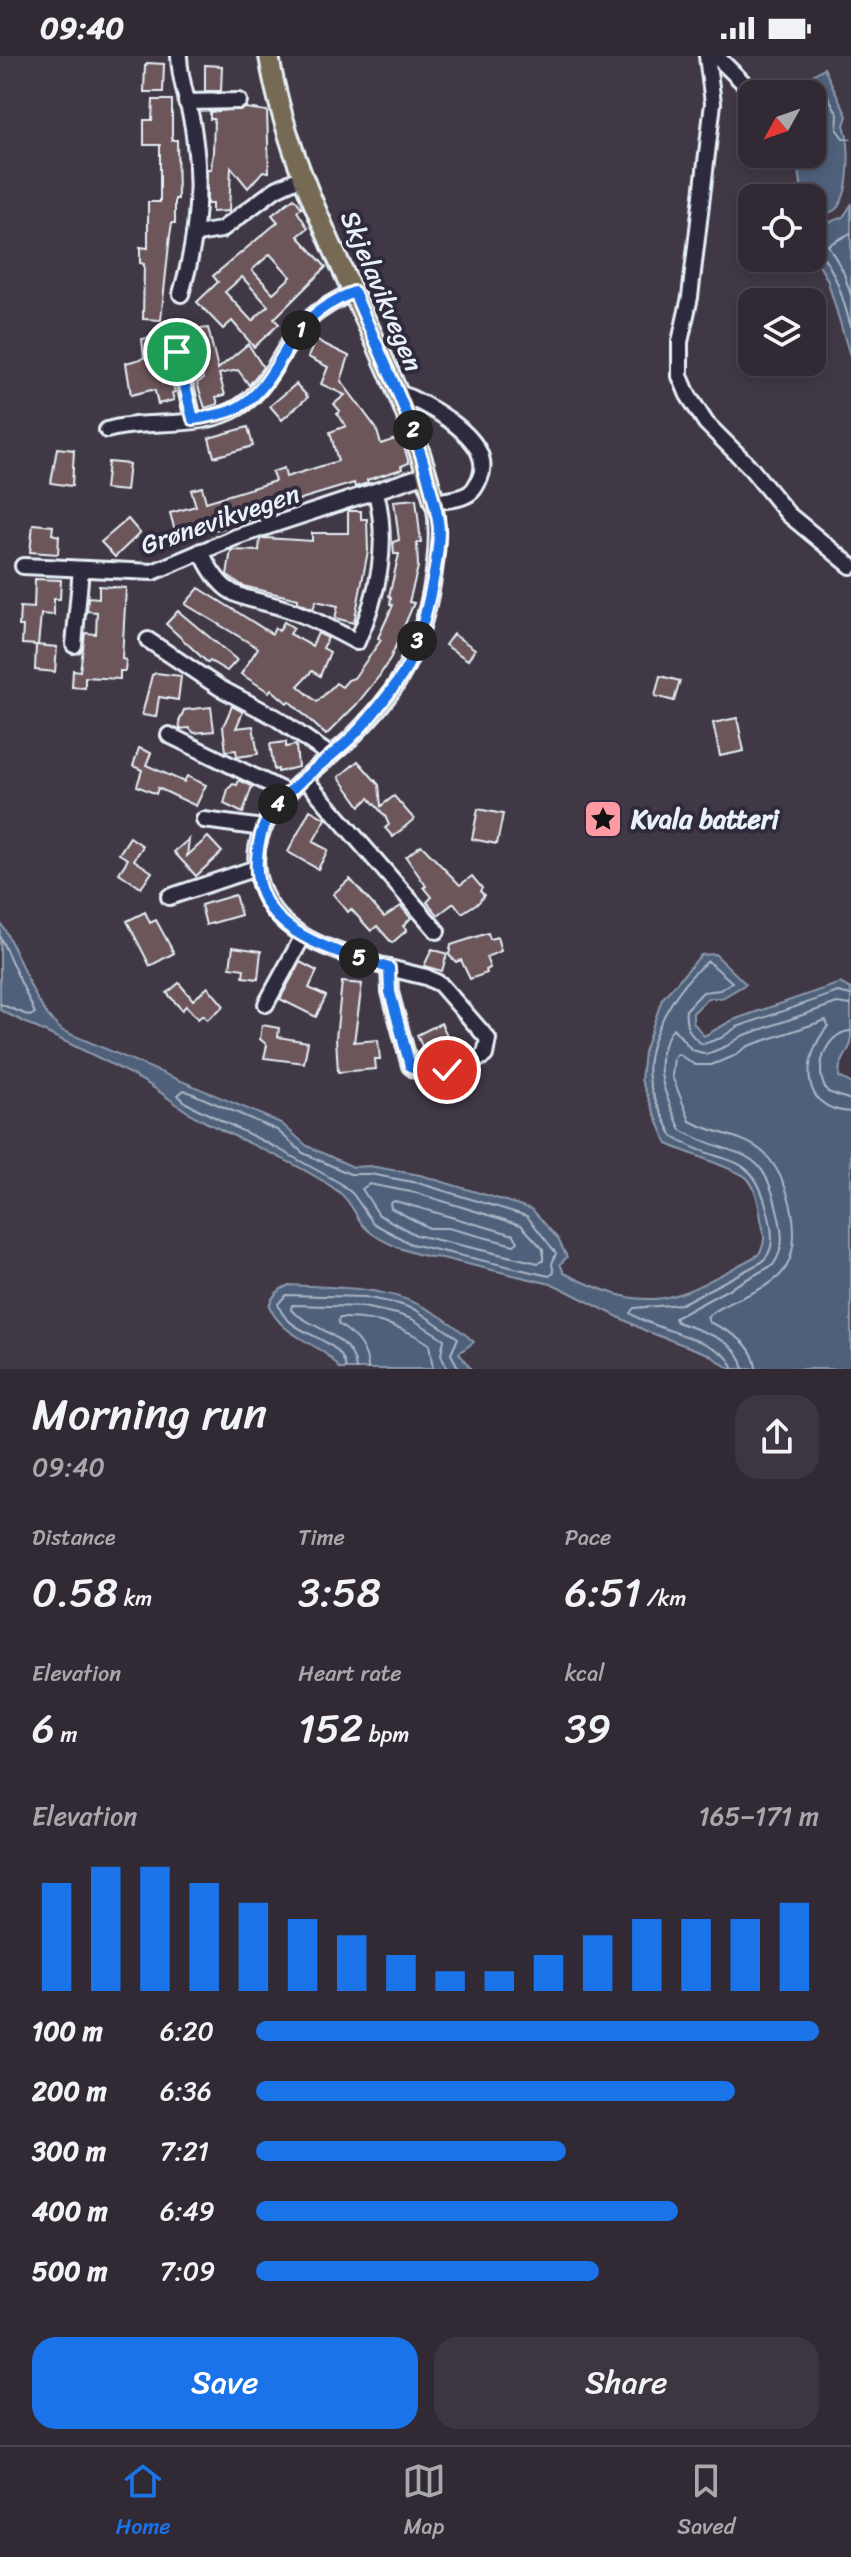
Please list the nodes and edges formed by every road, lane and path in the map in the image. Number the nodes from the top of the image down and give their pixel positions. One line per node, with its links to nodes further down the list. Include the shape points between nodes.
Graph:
1 (179, 56): 7 (street)
2 (269, 56): 8 (main road, Skjelavikvegen)
3 (707, 56): 21 (street, via 713,103 680,342 680,376 706,423 780,506)
4 (716, 56): 5 (street)
5 (741, 80)
6 (239, 101): 7 (street)
7 (186, 102): 9 (street, via 194,133)
8 (304, 176): 9 (street, via 276,189 221,230); 10 (main road, Skjelavikvegen)
9 (197, 234): 11 (street)
10 (354, 292): 13 (main road, Skjelavikvegen); 14 (street, via 305,323 258,391 238,408)
11 (181, 294)
12 (175, 342): 14 (street)
13 (397, 392): 16 (main road, Skjelavikvegen); 18 (street, via 426,403 473,442 482,458 474,490)
14 (193, 419): 15 (street)
15 (107, 430)
16 (427, 474): 17 (street, Grønevikvegen); 18 (main road, Skjelavikvegen)
17 (376, 492): 19 (street, Grønevikvegen); 19 (street, via 382,526 380,572 357,642 293,611 232,594)
18 (434, 502): 26 (street, Skjelavikvegen, via 439,530 419,634 403,674)
19 (201, 551): 22 (street, Grønevikvegen, via 153,572)
20 (23, 566): 22 (street, Grønevikvegen)
21 (851, 566)
22 (81, 569): 24 (street)
23 (148, 640): 26 (street)
24 (74, 645)
25 (169, 735): 28 (street)
26 (331, 756): 27 (street, Skjelavikvegen)
27 (305, 779): 28 (street, Skjelavikvegen); 33 (street)
28 (288, 793): 30 (street, Skjelavikvegen)
29 (204, 820): 30 (street)
30 (263, 828): 31 (street, Skjelavikvegen)
31 (256, 868): 32 (street); 34 (street, Skjelavikvegen, via 274,914)
32 (169, 897)
33 (437, 931)
34 (303, 936): 35 (street, Skjelavikvegen); 36 (street)
35 (389, 968): 35 (street, Skjelavikvegen, via 436,981 488,1039 482,1057 447,1070 419,1073 410,1066 390,992)
36 (266, 1004)

